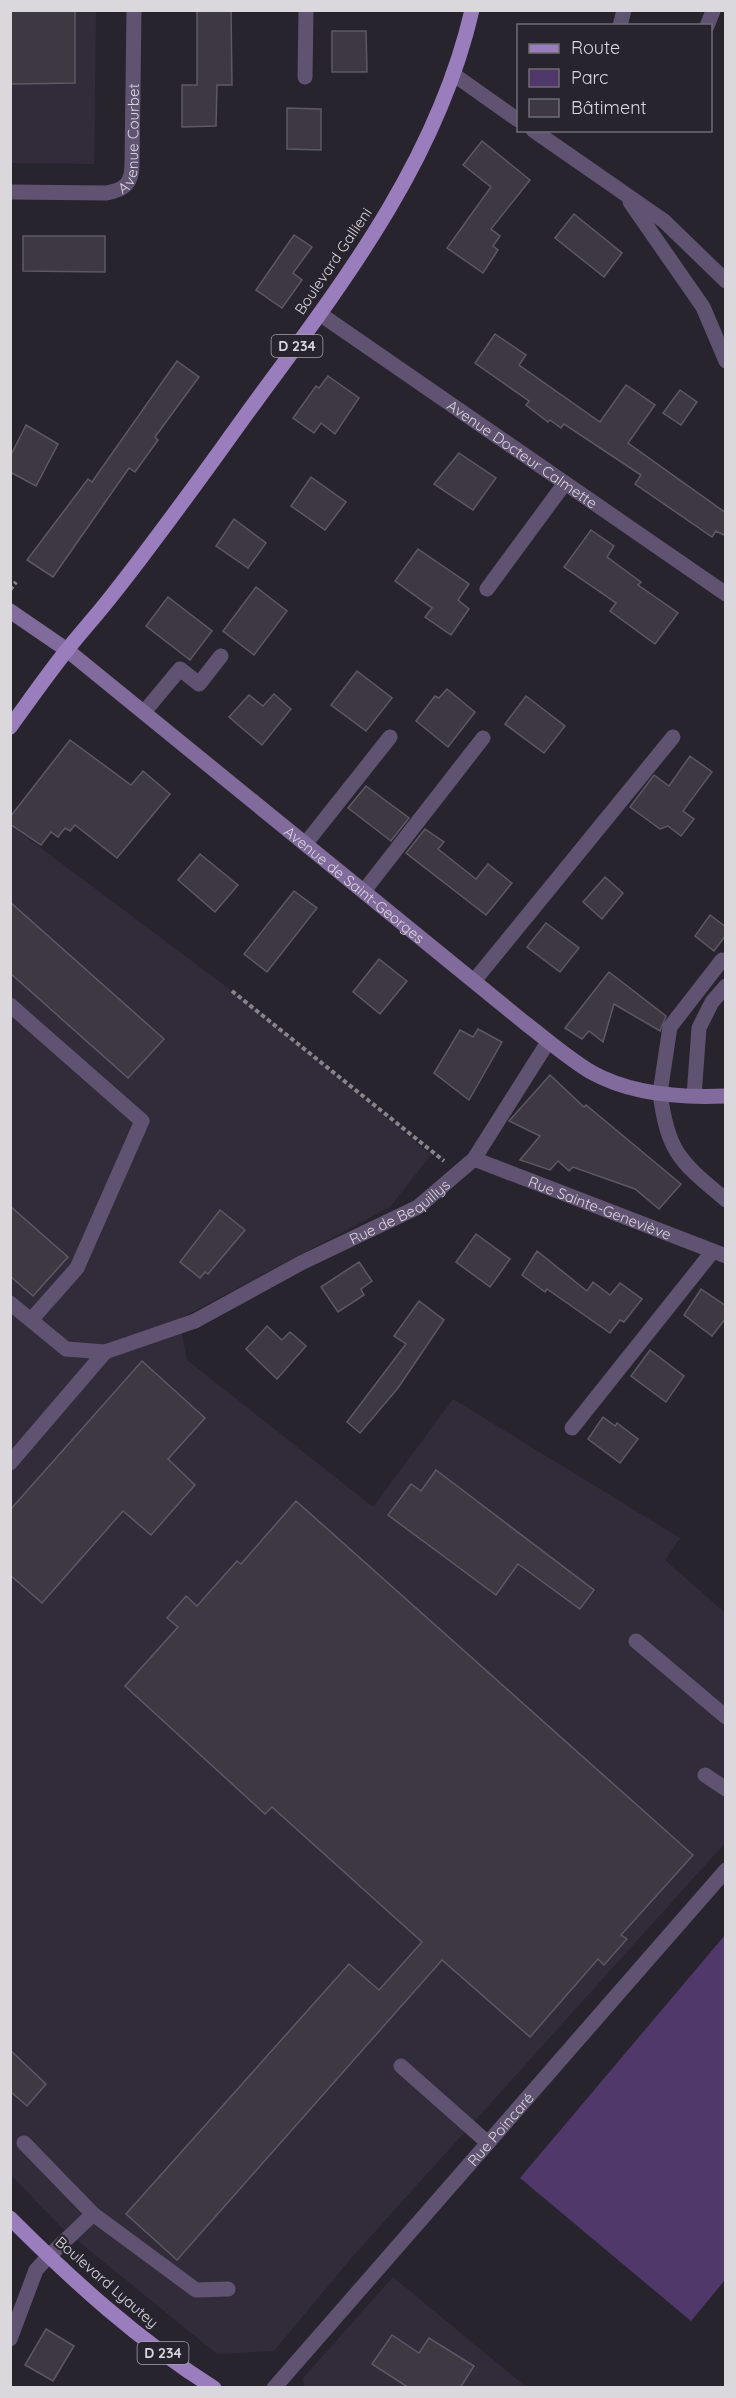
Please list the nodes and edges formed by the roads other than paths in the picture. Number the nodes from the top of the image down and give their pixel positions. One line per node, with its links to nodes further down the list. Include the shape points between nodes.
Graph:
1 (134, 10): 8 (street, Avenue Courbet, via 132,177 127,186 106,193)
2 (306, 10): 5 (street)
3 (472, 10): 4 (main road, Boulevard Gallieni / D 234)
4 (453, 74): 6 (street); 11 (main road, Boulevard Gallieni / D 234, via 399,193)
5 (305, 77)
6 (517, 119)
7 (536, 132): 9 (street)
8 (10, 192)
9 (624, 193): 10 (street, via 664,221); 12 (street, via 703,307)
10 (726, 281)
11 (320, 314): 13 (street, Avenue Docteur Calmette); 17 (main road, Boulevard Gallieni / D 234, via 110,598)
12 (726, 361)
13 (565, 483): 14 (street); 15 (street, Avenue Docteur Calmette)
14 (487, 589)
15 (726, 594)
16 (10, 611): 17 (main road, Avenue de Saint-Georges)
17 (67, 650): 19 (main road, Avenue de Saint-Georges); 20 (main road, D 234)
18 (221, 656): 19 (street, via 199,684 180,669)
19 (145, 711): 24 (main road, Avenue de Saint-Georges)
20 (10, 727)
21 (390, 737): 24 (street)
22 (673, 737): 27 (street)
23 (483, 738): 25 (street)
24 (306, 843): 25 (main road, Avenue de Saint-Georges)
25 (364, 891): 27 (main road, Avenue de Saint-Georges)
26 (722, 960): 31 (street, via 670,1027)
27 (474, 981): 30 (main road, Avenue de Saint-Georges)
28 (726, 986): 32 (street, via 712,1002 699,1028)
29 (10, 1005): 38 (street, via 142,1121 77,1268)
30 (548, 1042): 31 (main road, Avenue de Saint-Georges, via 592,1072 626,1086); 34 (street, Rue de Bequillys)
31 (660, 1093): 32 (main road, Avenue de Saint-Georges); 35 (street, via 663,1120 673,1149 689,1169)
32 (694, 1096): 33 (main road, Avenue de Saint-Georges)
33 (726, 1096)
34 (474, 1159): 36 (street, Rue Sainte-Geneviève); 39 (street, Rue de Bequillys, via 418,1207 301,1263 195,1321)
35 (726, 1200)
36 (719, 1253): 40 (street)
37 (10, 1303): 38 (street)
38 (31, 1320): 39 (street, via 66,1349)
39 (105, 1352): 41 (street)
40 (572, 1428)
41 (10, 1463)
42 (636, 1641): 43 (street)
43 (726, 1717)
44 (705, 1775): 45 (street)
45 (726, 1789)
46 (726, 1870): 49 (street, Rue Poincaré)
47 (401, 2066): 49 (street)
48 (24, 2143): 50 (street)
49 (488, 2143): 56 (street, Rue Poincaré)
50 (93, 2214): 52 (street); 53 (street, via 196,2290)
51 (10, 2218): 52 (main road, Boulevard Lyautey / D 234)
52 (48, 2257): 54 (street, via 36,2270); 55 (main road, Boulevard Lyautey / D 234, via 114,2315)
53 (228, 2289)
54 (10, 2339)
55 (214, 2388)
56 (274, 2388)

